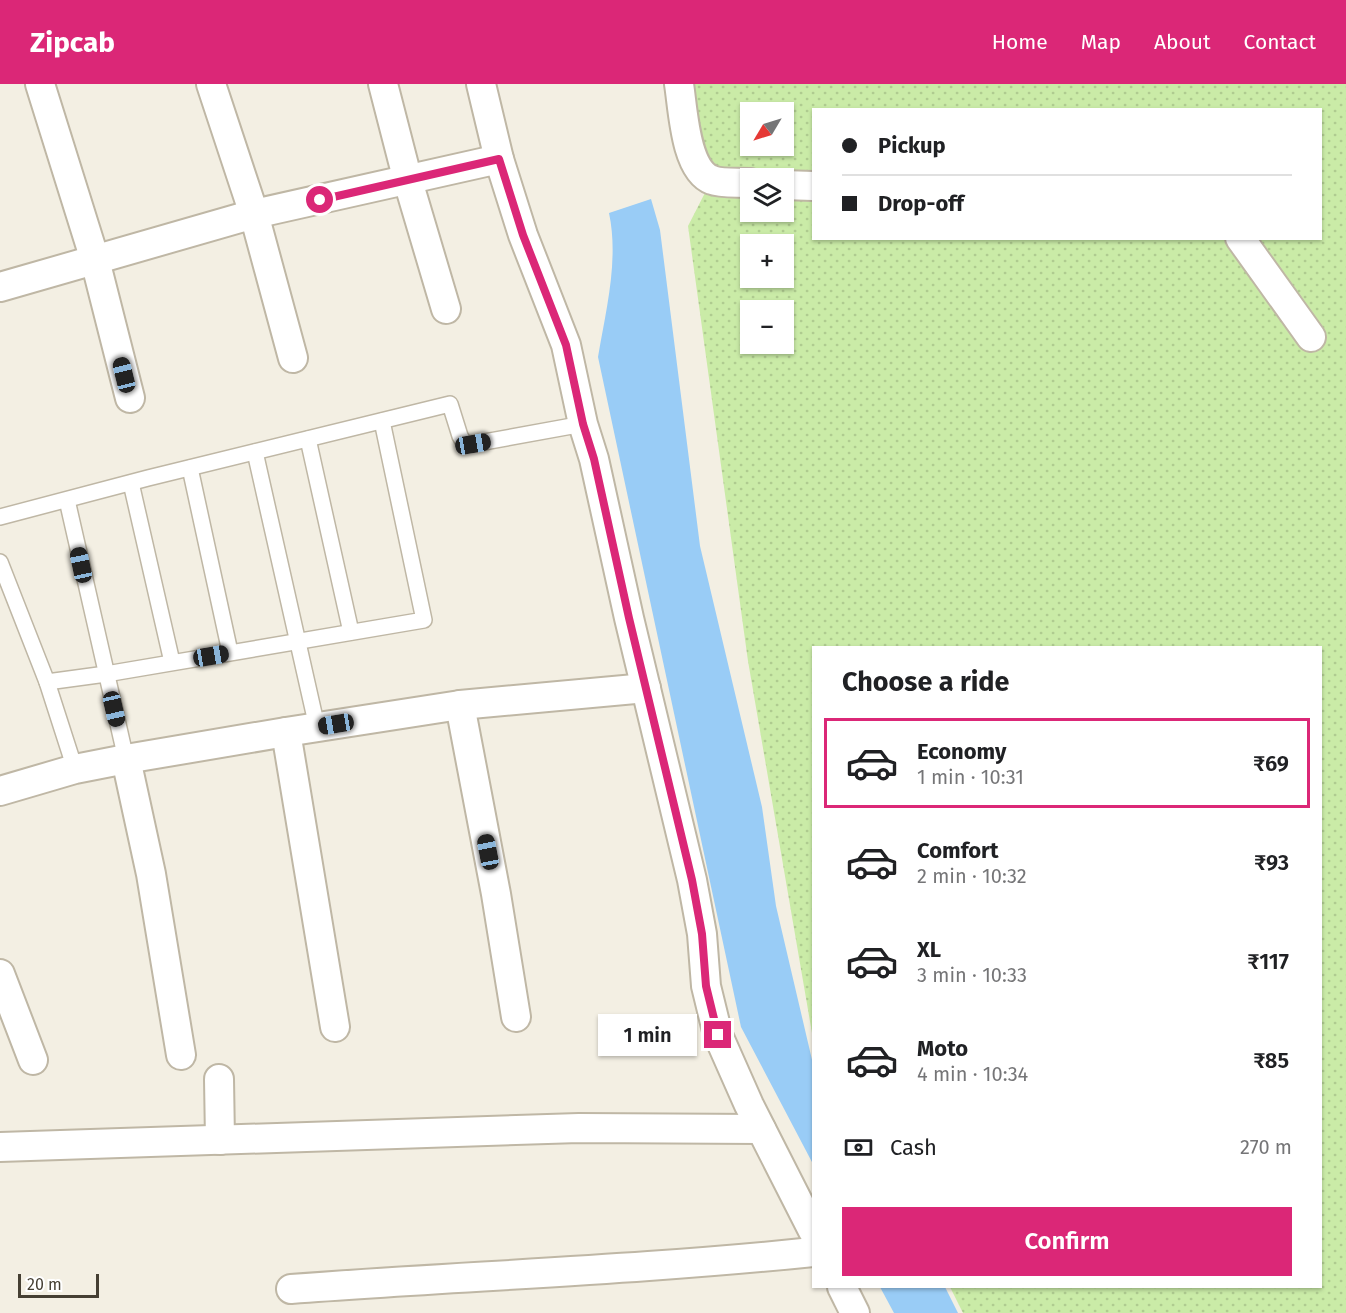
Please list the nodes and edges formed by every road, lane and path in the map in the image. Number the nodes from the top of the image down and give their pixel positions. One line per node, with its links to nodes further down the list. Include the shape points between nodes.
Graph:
1 (40, 84): 13 (street)
2 (212, 84): 11 (street)
3 (383, 84): 7 (street)
4 (481, 84): 6 (street)
5 (679, 84): 8 (street, via 691,154 699,172 712,180)
6 (499, 159): 7 (street); 20 (street, via 523,235 566,345)
7 (408, 181): 11 (street); 15 (street)
8 (740, 182)
9 (794, 185): 10 (street)
10 (812, 186)
11 (254, 214): 13 (street); 17 (street)
12 (1241, 240): 16 (street)
13 (95, 260): 14 (street); 18 (street)
14 (0, 286)
15 (446, 309)
16 (1311, 337)
17 (293, 358)
18 (130, 398)
19 (382, 421): 20 (lane, via 450,404 464,443 473,444); 21 (lane); 28 (lane, via 424,620)
20 (583, 424): 34 (street)
21 (308, 439): 22 (lane); 28 (lane)
22 (255, 452): 23 (lane); 29 (lane)
23 (190, 468): 24 (lane); 30 (lane)
24 (131, 483): 25 (lane); 31 (lane)
25 (67, 500): 26 (lane); 32 (lane)
26 (0, 517)
27 (0, 562): 33 (lane)
28 (351, 632): 29 (lane)
29 (298, 641): 30 (lane); 36 (lane)
30 (230, 652): 31 (lane)
31 (172, 662): 32 (lane)
32 (106, 674): 33 (lane); 38 (lane)
33 (47, 682): 39 (lane)
34 (646, 688): 35 (street); 47 (street, via 692,880 715,1026)
35 (460, 705): 36 (street); 42 (street)
36 (317, 727): 37 (street)
37 (286, 732): 38 (street); 43 (street)
38 (126, 759): 39 (street); 44 (street, via 151,874)
39 (75, 769): 40 (street)
40 (0, 791)
41 (0, 974): 45 (street)
42 (516, 1017)
43 (335, 1027)
44 (181, 1054)
45 (33, 1060)
46 (219, 1079): 48 (street)
47 (761, 1129): 48 (street, via 579,1128); 50 (street)
48 (220, 1140): 49 (street)
49 (0, 1147)
50 (812, 1229)
51 (812, 1252): 53 (street, via 729,1261)
52 (842, 1288): 54 (street)
53 (291, 1289)
54 (855, 1313)

